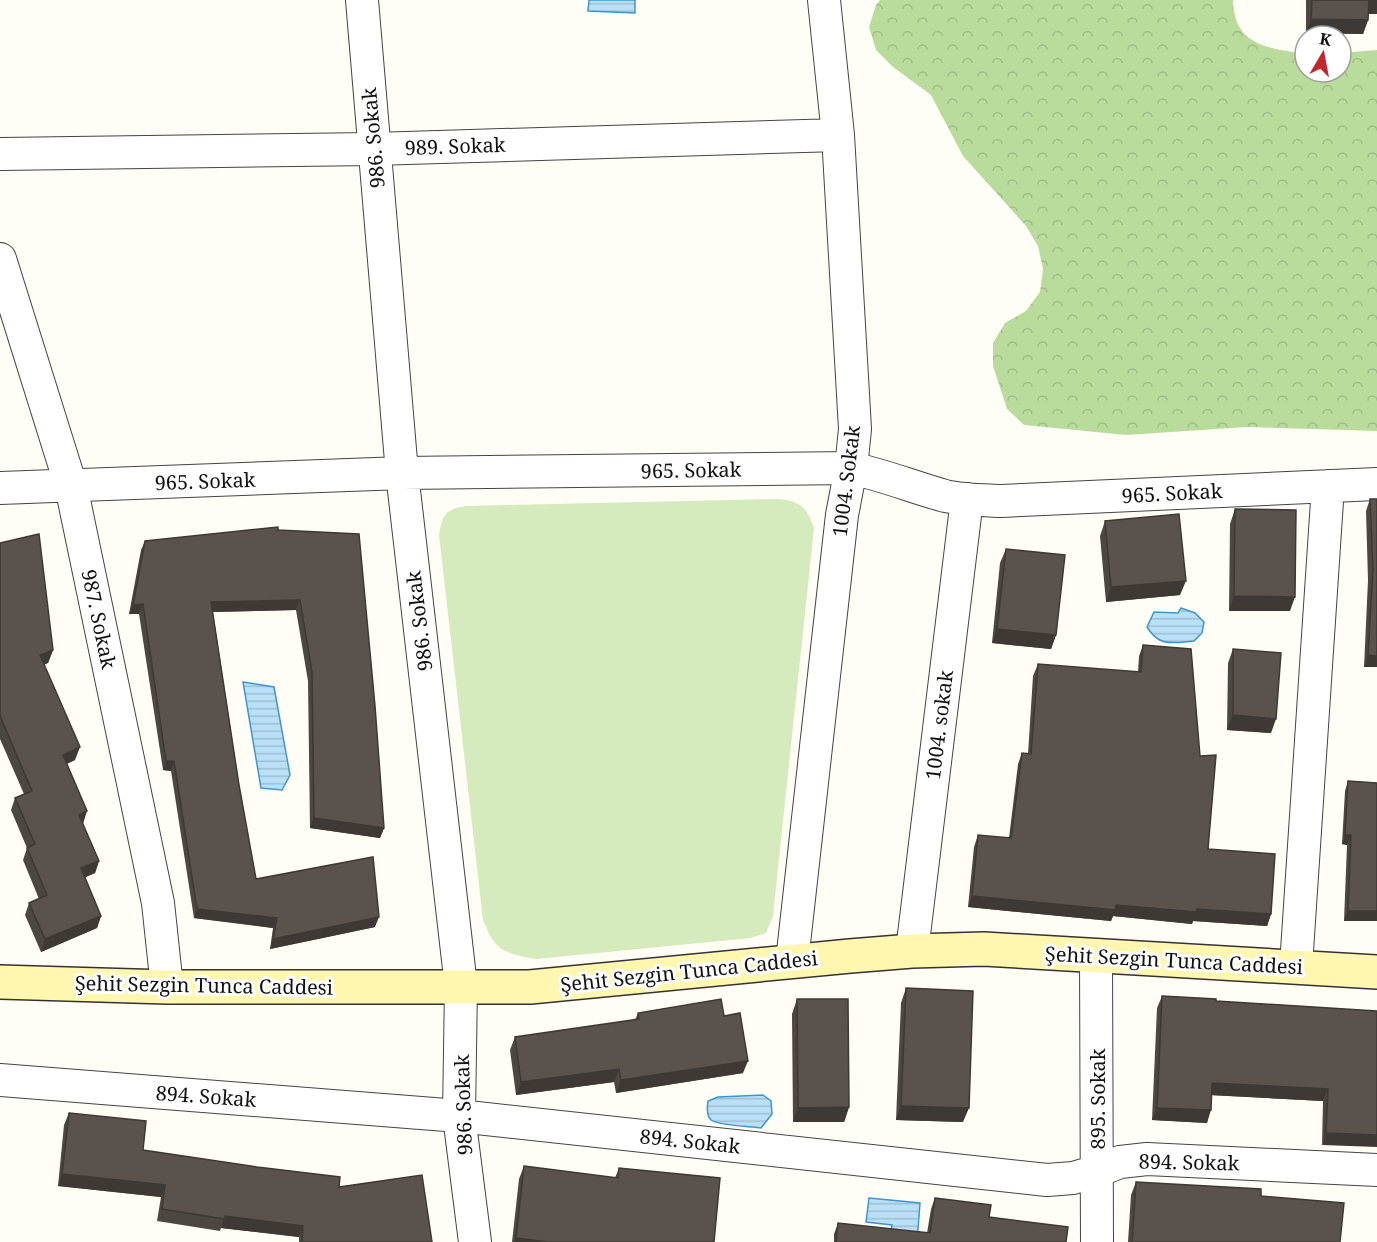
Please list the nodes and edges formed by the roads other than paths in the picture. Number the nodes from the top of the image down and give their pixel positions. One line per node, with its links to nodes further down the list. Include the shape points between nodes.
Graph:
1 (362, 0): 4 (street, 986. Sokak)
2 (824, 0): 3 (street, 1004. Sokak)
3 (838, 135): 4 (street, 989. Sokak); 7 (street, 1004. Sokak, via 855,429)
4 (373, 149): 5 (street, 989. Sokak); 8 (street, 986. Sokak)
5 (0, 154)
6 (0, 259): 10 (street, 987. Sokak)
7 (851, 468): 8 (street, 965. Sokak); 13 (street, 965. Sokak); 16 (street, 1004. Sokak, via 842,515)
8 (402, 473): 10 (street, 965. Sokak); 20 (street, 986. Sokak)
9 (1377, 484): 11 (street, 965. Sokak)
10 (71, 486): 12 (street, 965. Sokak); 21 (street, 987. Sokak, via 159,903)
11 (1328, 486): 13 (street, 965. Sokak); 17 (street)
12 (0, 488)
13 (967, 500): 14 (street, 1004. sokak)
14 (912, 951): 15 (street, Şehit Sezgin Tunca Caddesi, via 984,949); 16 (street, Şehit Sezgin Tunca Caddesi)
15 (1096, 955): 17 (street, Şehit Sezgin Tunca Caddesi); 25 (street, 895. Sokak)
16 (792, 961): 20 (street, Şehit Sezgin Tunca Caddesi, via 530,987)
17 (1296, 966): 18 (street, Şehit Sezgin Tunca Caddesi)
18 (1377, 972)
19 (0, 982): 21 (street, Şehit Sezgin Tunca Caddesi)
20 (461, 986): 21 (street, Şehit Sezgin Tunca Caddesi); 23 (street, 986. Sokak)
21 (167, 987)
22 (0, 1080): 23 (street, 894. Sokak)
23 (459, 1116): 25 (street, 894. Sokak, via 1047,1179 1073,1178); 26 (street, 986. Sokak)
24 (1377, 1170): 25 (street, 894. Sokak, via 1147,1159 1120,1162)
25 (1097, 1171): 27 (street, 895. Sokak)
26 (475, 1242)
27 (1097, 1242)

